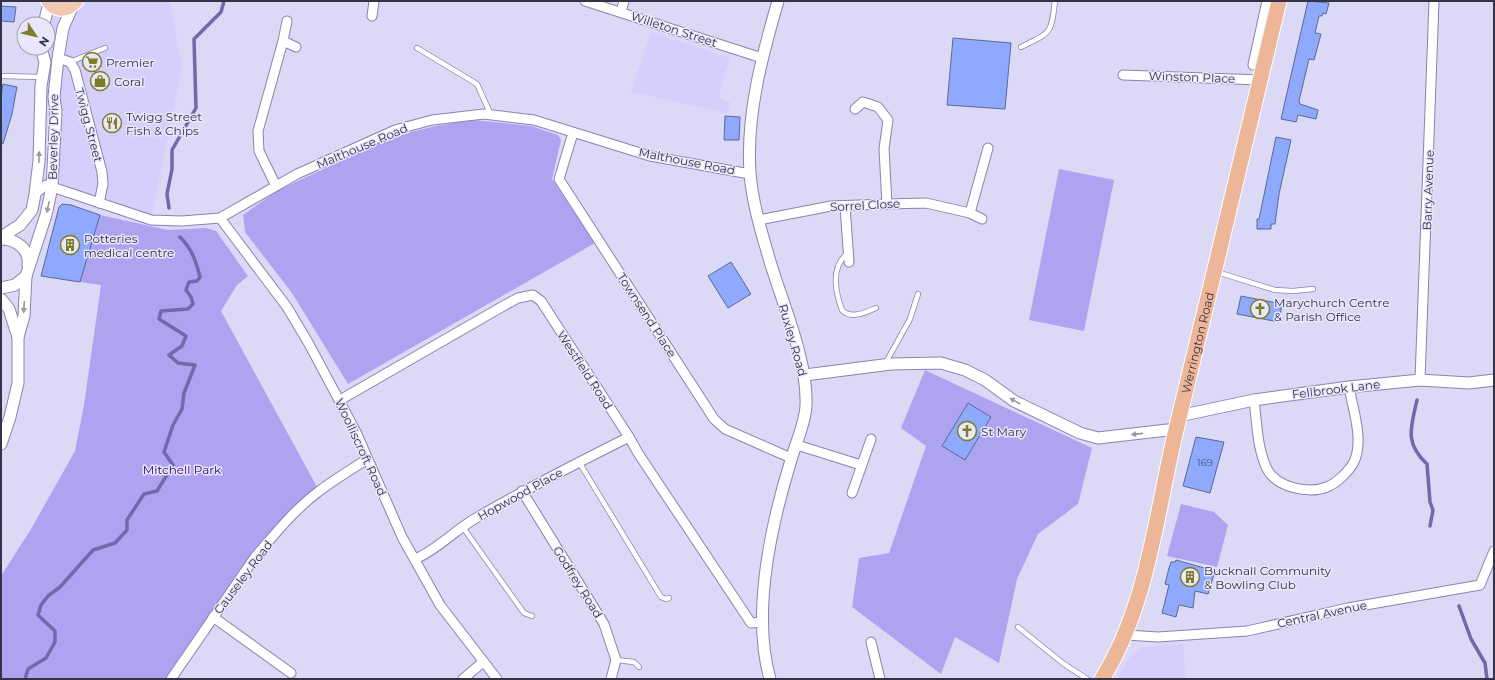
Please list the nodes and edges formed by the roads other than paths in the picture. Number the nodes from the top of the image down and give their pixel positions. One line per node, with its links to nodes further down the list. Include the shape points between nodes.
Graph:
1 (372, 1): 13 (street)
2 (585, 1): 11 (street, Willeton Street)
3 (624, 1): 11 (street)
4 (778, 1): 23 (street, Ruxley Road)
5 (1055, 1): 18 (lane, via 1051,30)
6 (1266, 1): 15 (street)
7 (1279, 1): 15 (highway, Werrington Road)
8 (1434, 1): 57 (street, Barry Avenue)
9 (48, 2): 10 (main road, via 62,10); 12 (street)
10 (75, 2): 22 (street, Beverley Drive, via 63,28)
11 (621, 12): 23 (street, Willeton Street)
12 (45, 16)
13 (372, 16)
14 (287, 21): 16 (street)
15 (1264, 40): 25 (street); 29 (highway, Werrington Road)
16 (283, 41): 17 (street); 35 (street, via 258,130 259,151)
17 (296, 46)
18 (1021, 47)
19 (105, 48): 24 (lane)
20 (417, 48): 31 (lane, via 477,84)
21 (43, 56): 28 (street, Beverley Drive, via 45,62)
22 (58, 58): 24 (street); 36 (street, Beverley Drive, via 54,97 56,111)
23 (762, 58): 34 (street, Ruxley Road, via 751,120)
24 (70, 62): 38 (street, Twigg Street, via 75,70 102,172 103,184)
25 (1253, 65)
26 (1123, 75): 29 (street, Winston Place)
27 (1, 76): 28 (lane)
28 (42, 77): 37 (street, Beverley Drive, one-way to 28)
29 (1262, 80): 47 (highway, Werrington Road)
30 (855, 109): 39 (street, via 863,102 878,107 888,120 884,149)
31 (491, 115): 32 (street, Malthouse Road, via 534,120); 35 (street, Malthouse Road, via 432,120 395,130)
32 (573, 133): 34 (street, Malthouse Road, via 650,156); 67 (street, Townsend Place, via 559,179 714,419 725,429)
33 (988, 148): 41 (street)
34 (750, 174): 44 (street, Ruxley Road)
35 (276, 186): 42 (street, Malthouse Road)
36 (52, 187): 37 (street, via 46,186); 38 (street, Malthouse Road); 48 (street, Beverley Drive, one-way to 48, via 46,215)
37 (36, 194): 45 (street, Beverley Drive, via 32,210 20,225)
38 (98, 202): 42 (street, Malthouse Road, via 151,220)
39 (888, 204): 40 (street, Sorrel Close); 41 (street, Sorrel Close, via 926,203)
40 (845, 206): 44 (street, Sorrel Close, via 807,210); 46 (street)
41 (970, 213): 43 (street, Sorrel Close)
42 (220, 218): 60 (street, Woolliscroft Road, via 286,307)
43 (982, 219)
44 (760, 220): 56 (street, Ruxley Road)
45 (1, 238): 48 (street, via 21,246 29,261)
46 (849, 257): 53 (lane, via 838,265 835,275 842,310 847,314 856,315)
47 (1215, 272): 50 (lane, via 1275,290); 62 (highway, Werrington Road)
48 (27, 273): 49 (street, via 15,285); 54 (street, Beverley Drive, one-way to 54, via 24,316)
49 (1, 288)
50 (1312, 289)
51 (918, 294): 55 (lane, via 910,319)
52 (1, 299): 54 (street, Beverley Drive, via 9,309)
53 (876, 308)
54 (18, 337): 65 (street, Beverley Drive, via 18,383)
55 (884, 365): 56 (street, Fellbrook Lane); 62 (street, Fellbrook Lane, one-way to 55, via 1098,438 1080,433 1014,401 965,370 942,363)
56 (805, 375): 66 (street, Ruxley Road, via 806,408)
57 (1420, 380): 58 (street, Fellbrook Lane, via 1469,383); 59 (street, Fellbrook Lane)
58 (1494, 380)
59 (1349, 387): 61 (street, Fellbrook Lane); 61 (street, via 1359,443 1354,462 1344,475 1328,487 1312,490 1298,489 1281,482 1268,471 1261,453)
60 (340, 400): 63 (street, Westfield Road, via 518,298 533,295 541,301); 68 (street, Woolliscroft Road)
61 (1254, 400): 62 (street, Fellbrook Lane)
62 (1178, 423): 81 (highway, Werrington Road, via 1141,589)
63 (630, 437): 69 (street, Hopwood Place); 79 (street, Westfield Road, via 751,624)
64 (871, 439): 70 (street)
65 (1, 444)
66 (797, 445): 67 (street, Ruxley Road); 70 (street)
67 (791, 458): 79 (street, Ruxley Road, via 769,547)
68 (367, 459): 75 (street, Woolliscroft Road, via 402,537); 78 (street, Causeley Road, via 318,492 289,518 255,556)
69 (579, 462): 71 (street, Hopwood Place); 76 (lane, via 661,597)
70 (861, 465): 72 (street)
71 (522, 491): 73 (street, Hopwood Place); 83 (street, Godfrey Road, via 604,624)
72 (852, 493)
73 (462, 526): 75 (street, Hopwood Place); 77 (lane, via 524,613)
74 (1494, 550): 81 (street, Central Avenue, via 1480,585 1348,608 1247,631 1158,636)
75 (415, 559): 84 (street, Woolliscroft Road, via 440,605)
76 (669, 598)
77 (532, 616)
78 (213, 617): 86 (street); 87 (street, Causeley Road)
79 (761, 622): 91 (street, Ruxley Road)
80 (1018, 627): 93 (lane)
81 (1126, 634): 94 (highway, Werrington Road)
82 (871, 642): 92 (street)
83 (616, 660): 85 (lane, via 634,662); 90 (street)
84 (483, 662): 88 (street); 89 (street, Woolliscroft Road)
85 (639, 667)
86 (291, 673)
87 (171, 679)
88 (463, 679)
89 (497, 679)
90 (611, 679)
91 (770, 679)
92 (880, 679)
93 (1087, 679)
94 (1102, 679)

